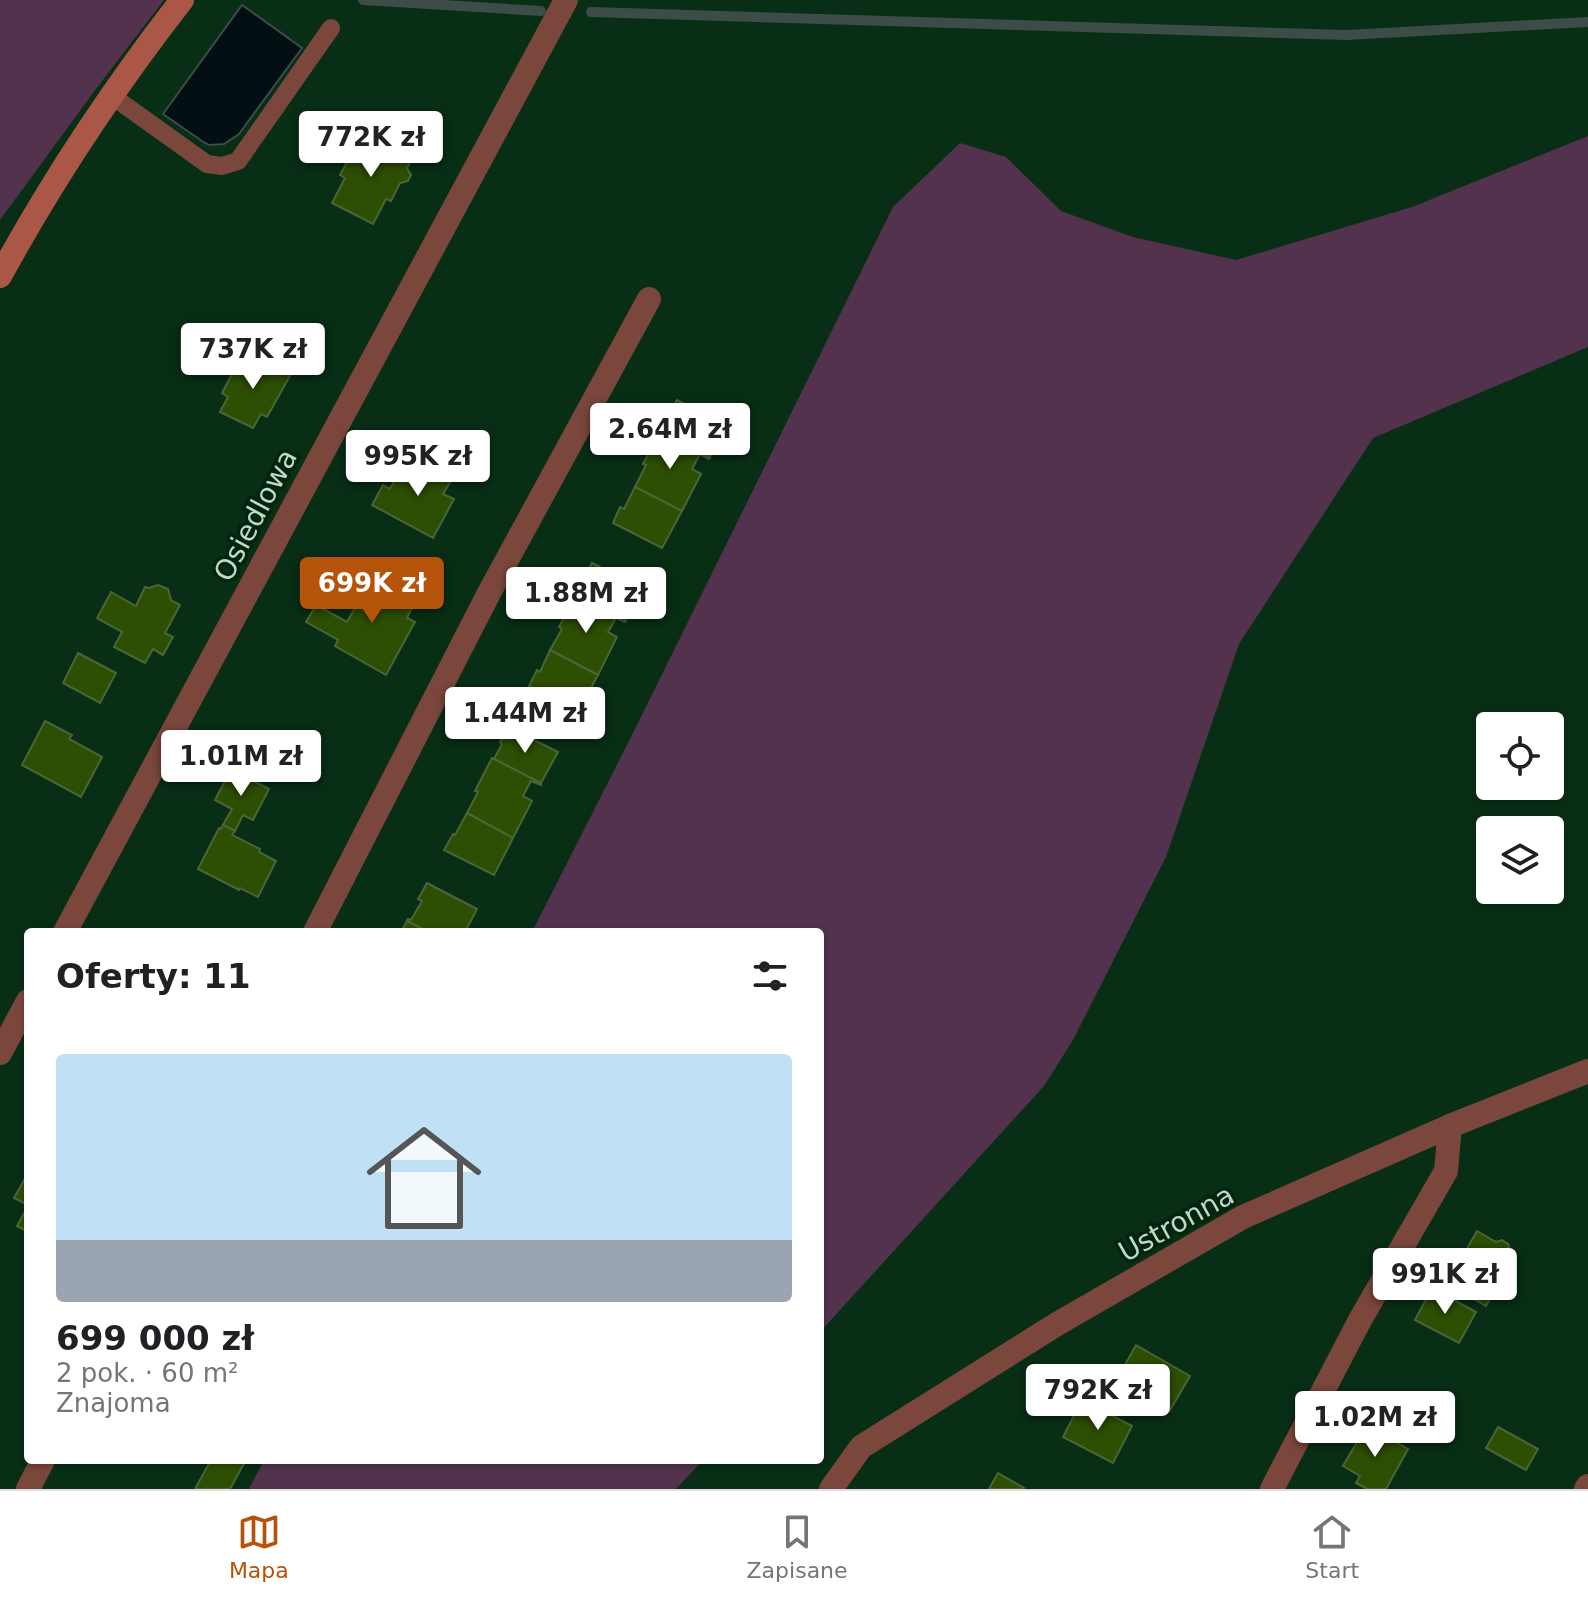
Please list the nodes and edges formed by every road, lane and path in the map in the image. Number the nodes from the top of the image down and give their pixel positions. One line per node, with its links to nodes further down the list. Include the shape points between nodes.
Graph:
1 (182, 0): 4 (main road)
2 (566, 0): 7 (street, Osiedlowa)
3 (331, 28): 4 (lane, via 238,161 222,166 207,164)
4 (112, 96): 5 (main road)
5 (0, 276)
6 (649, 299): 8 (street, via 489,593)
7 (67, 928)
8 (317, 928)
9 (24, 1008): 10 (street)
10 (0, 1053)
11 (1588, 1071): 12 (street, Ustronna)
12 (1450, 1126): 15 (street, Ustronna, via 1243,1217 1057,1324 861,1447); 16 (street, via 1446,1171)
13 (41, 1464): 14 (street)
14 (28, 1489)
15 (831, 1489)
16 (1272, 1489)

